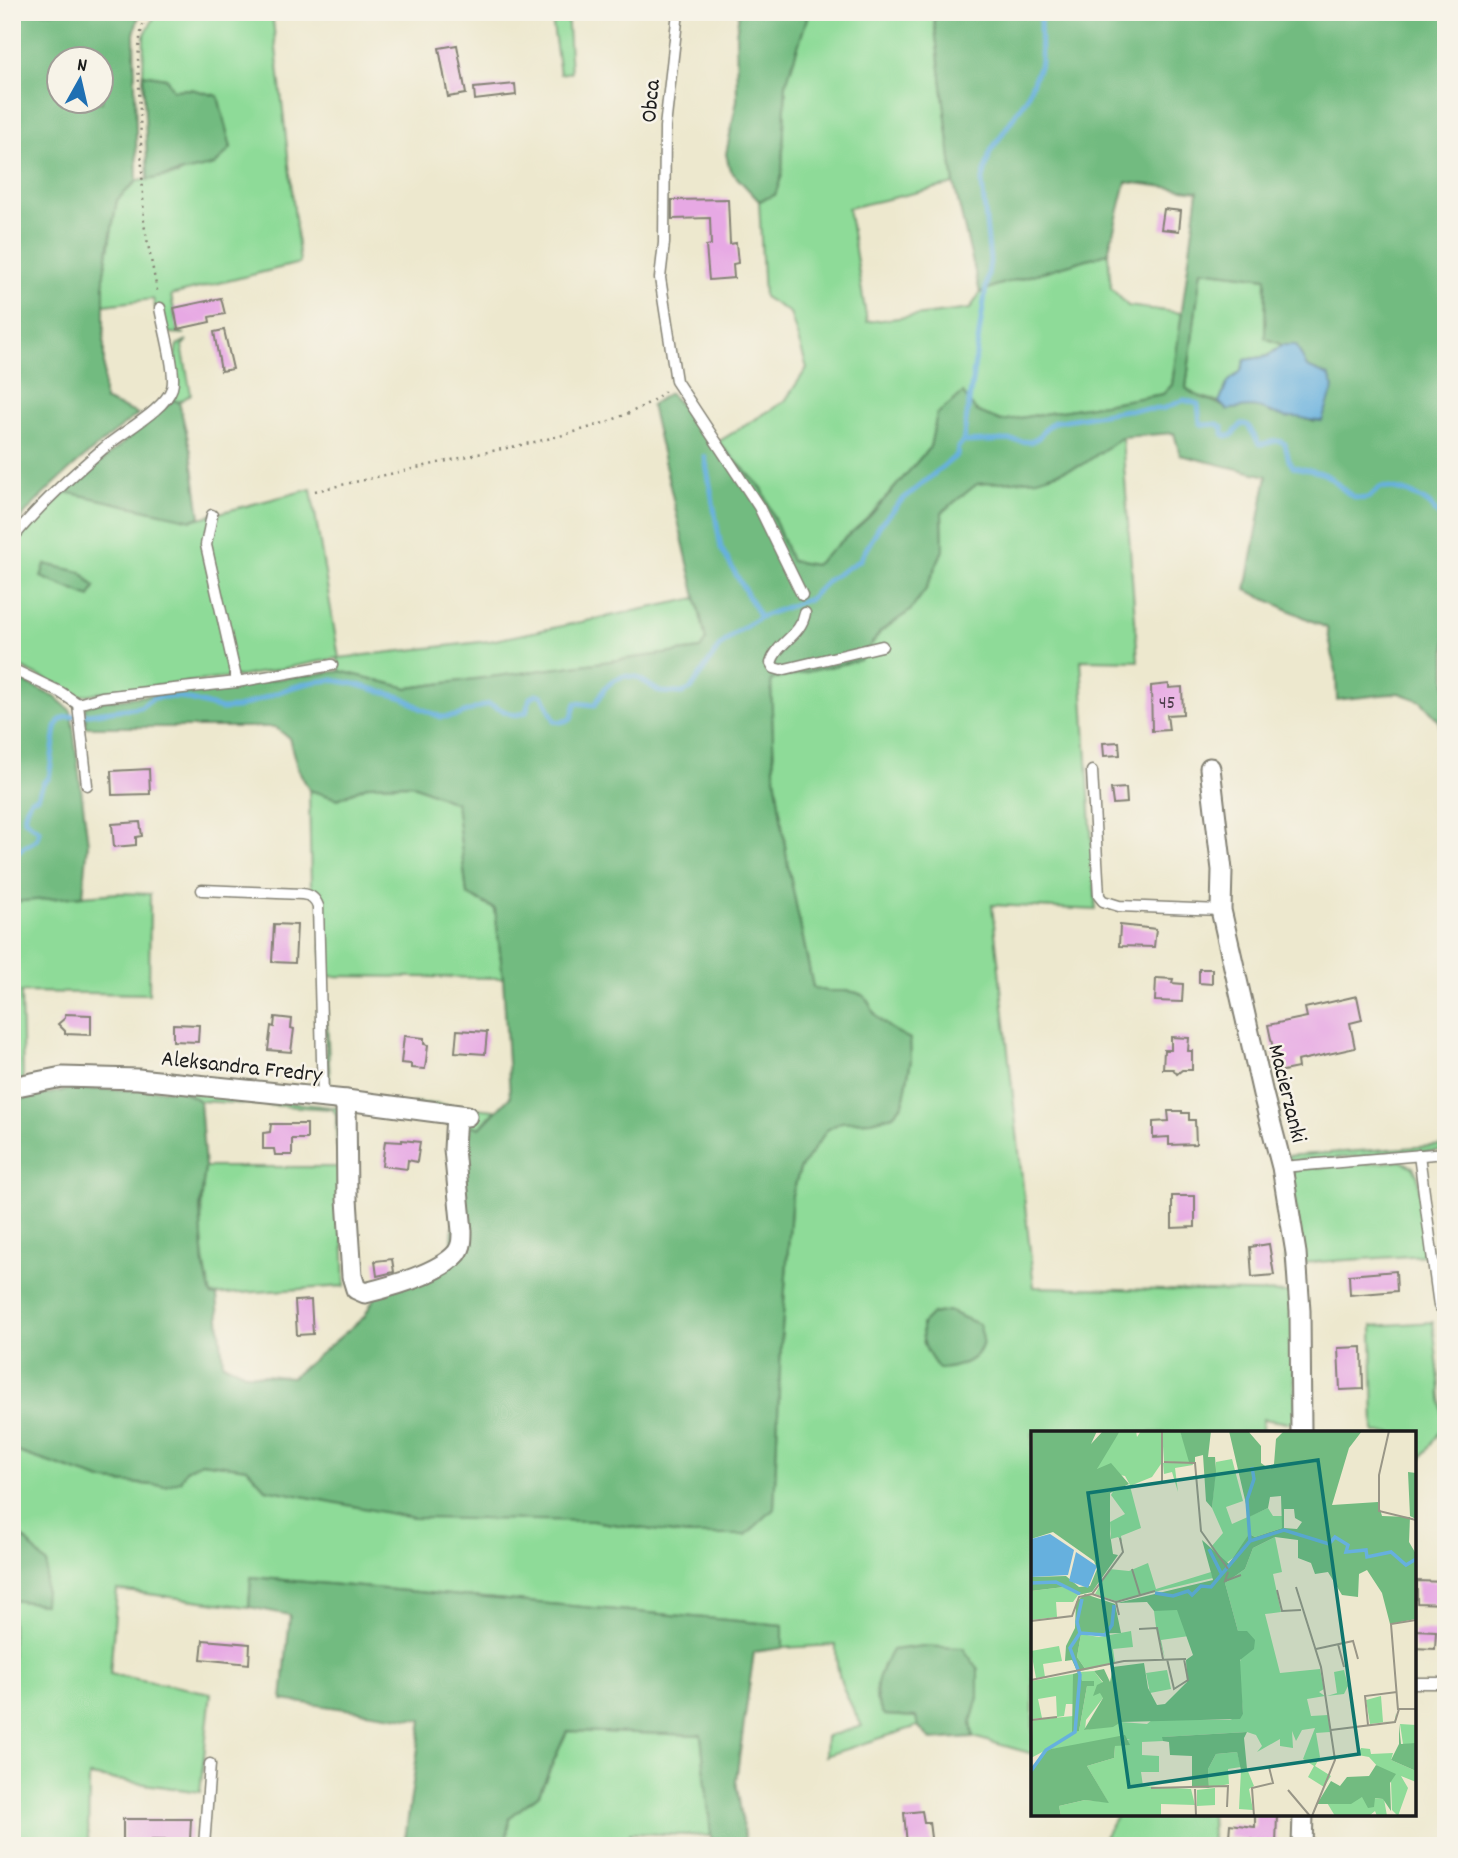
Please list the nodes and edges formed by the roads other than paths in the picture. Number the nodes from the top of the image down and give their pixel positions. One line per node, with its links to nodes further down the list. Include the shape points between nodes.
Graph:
1 (678, 12): 5 (lane, Obca, via 665,127 660,278 676,381 759,508)
2 (160, 308): 4 (lane, via 174,380 167,399 105,446 32,514)
3 (212, 515): 10 (lane, via 205,545)
4 (12, 539)
5 (802, 595)
6 (805, 613): 7 (lane, via 798,631 773,655 774,668)
7 (882, 646)
8 (332, 665): 10 (lane)
9 (12, 669): 11 (lane, via 60,692)
10 (237, 682): 11 (lane, via 102,697)
11 (78, 708): 14 (lane)
12 (1210, 768): 16 (street, Macierzanki, via 1222,870)
13 (1092, 771): 16 (lane, via 1099,896 1119,906)
14 (87, 785)
15 (202, 890): 18 (lane, via 302,894 316,900)
16 (1221, 910): 22 (street, Macierzanki)
17 (12, 1087): 18 (street, Aleksandra Fredry, via 77,1076)
18 (323, 1098): 19 (street, Aleksandra Fredry)
19 (346, 1100): 19 (street, Aleksandra Fredry, via 352,1276 356,1289 365,1293 434,1269 458,1251 462,1231 454,1149 461,1116)
20 (1446, 1153): 21 (lane)
21 (1419, 1155): 22 (lane); 23 (lane)
22 (1282, 1167): 24 (street, Macierzanki, via 1299,1281)
23 (1439, 1307)
24 (1301, 1431)
25 (1416, 1683): 26 (lane)
26 (1446, 1683)
27 (210, 1764): 29 (lane)
28 (1303, 1816): 30 (street)
29 (204, 1846)
30 (1302, 1846)

